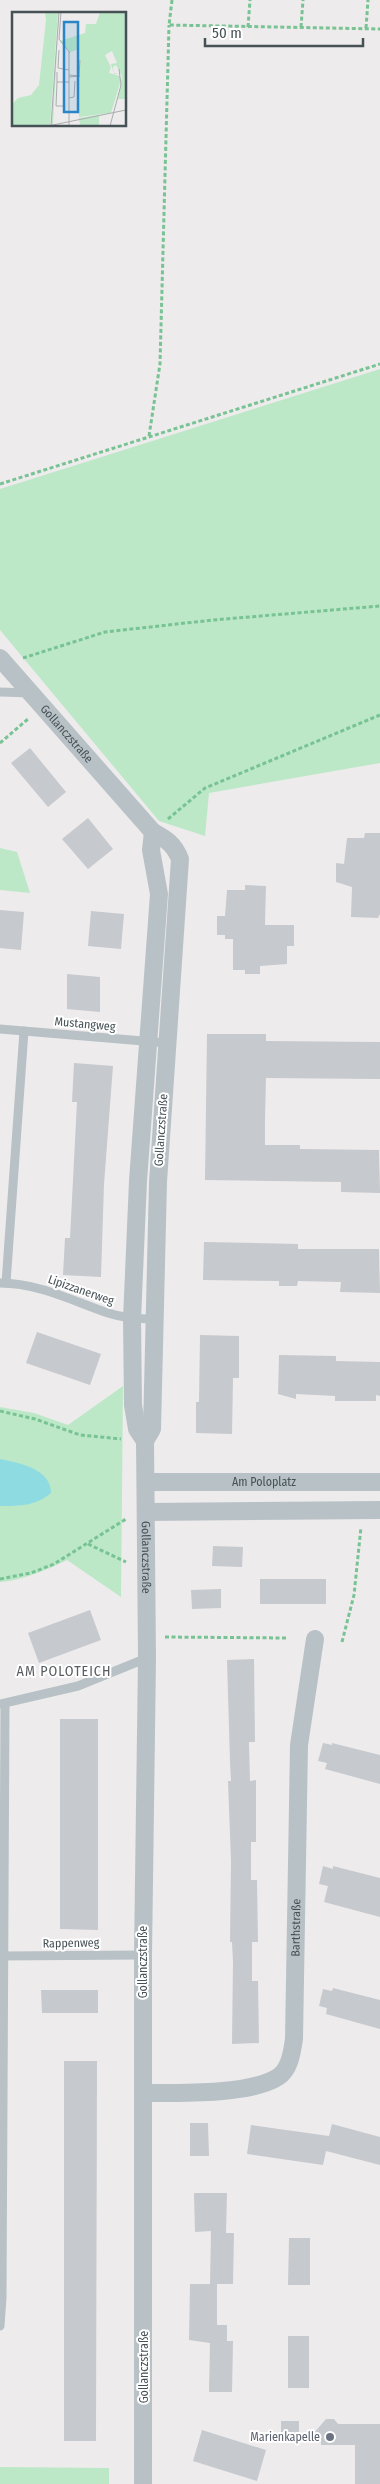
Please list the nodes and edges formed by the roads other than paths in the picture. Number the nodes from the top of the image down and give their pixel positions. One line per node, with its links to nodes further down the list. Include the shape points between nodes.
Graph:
1 (2, 661): 3 (street, Gollanczstraße)
2 (0, 692): 3 (lane)
3 (30, 694): 4 (street, Gollanczstraße)
4 (153, 832): 7 (street, Gollanczstraße, via 151,850 159,894); 8 (street, Gollanczstraße, via 176,848 180,859)
5 (0, 1029): 6 (lane, Mustangweg)
6 (24, 1031): 7 (lane, Mustangweg); 9 (lane)
7 (148, 1042): 8 (lane, Mustangweg); 10 (street, Gollanczstraße)
8 (167, 1043): 11 (street, Gollanczstraße)
9 (3, 1283): 10 (lane, Lipizzanerweg, via 41,1289)
10 (132, 1319): 11 (lane, Lipizzanerweg); 12 (street, Gollanczstraße, via 133,1405 138,1429)
11 (154, 1319): 12 (street, Gollanczstraße, via 152,1429)
12 (145, 1441): 13 (street, Gollanczstraße)
13 (146, 1482): 14 (street, Am Poloplatz); 16 (street, Gollanczstraße)
14 (380, 1482)
15 (380, 1510): 16 (street)
16 (146, 1512): 18 (street, Gollanczstraße)
17 (315, 1639): 22 (street, Barthstraße, via 298,1745 294,2039 288,2062 278,2077 243,2088)
18 (147, 1658): 19 (lane, via 78,1686); 20 (street, Gollanczstraße)
19 (2, 1704): 21 (lane)
20 (143, 1955): 21 (lane, Rappenweg); 22 (street, Gollanczstraße)
21 (2, 1956): 23 (lane)
22 (144, 2093): 24 (street, Gollanczstraße)
23 (0, 2326)
24 (143, 2484)

